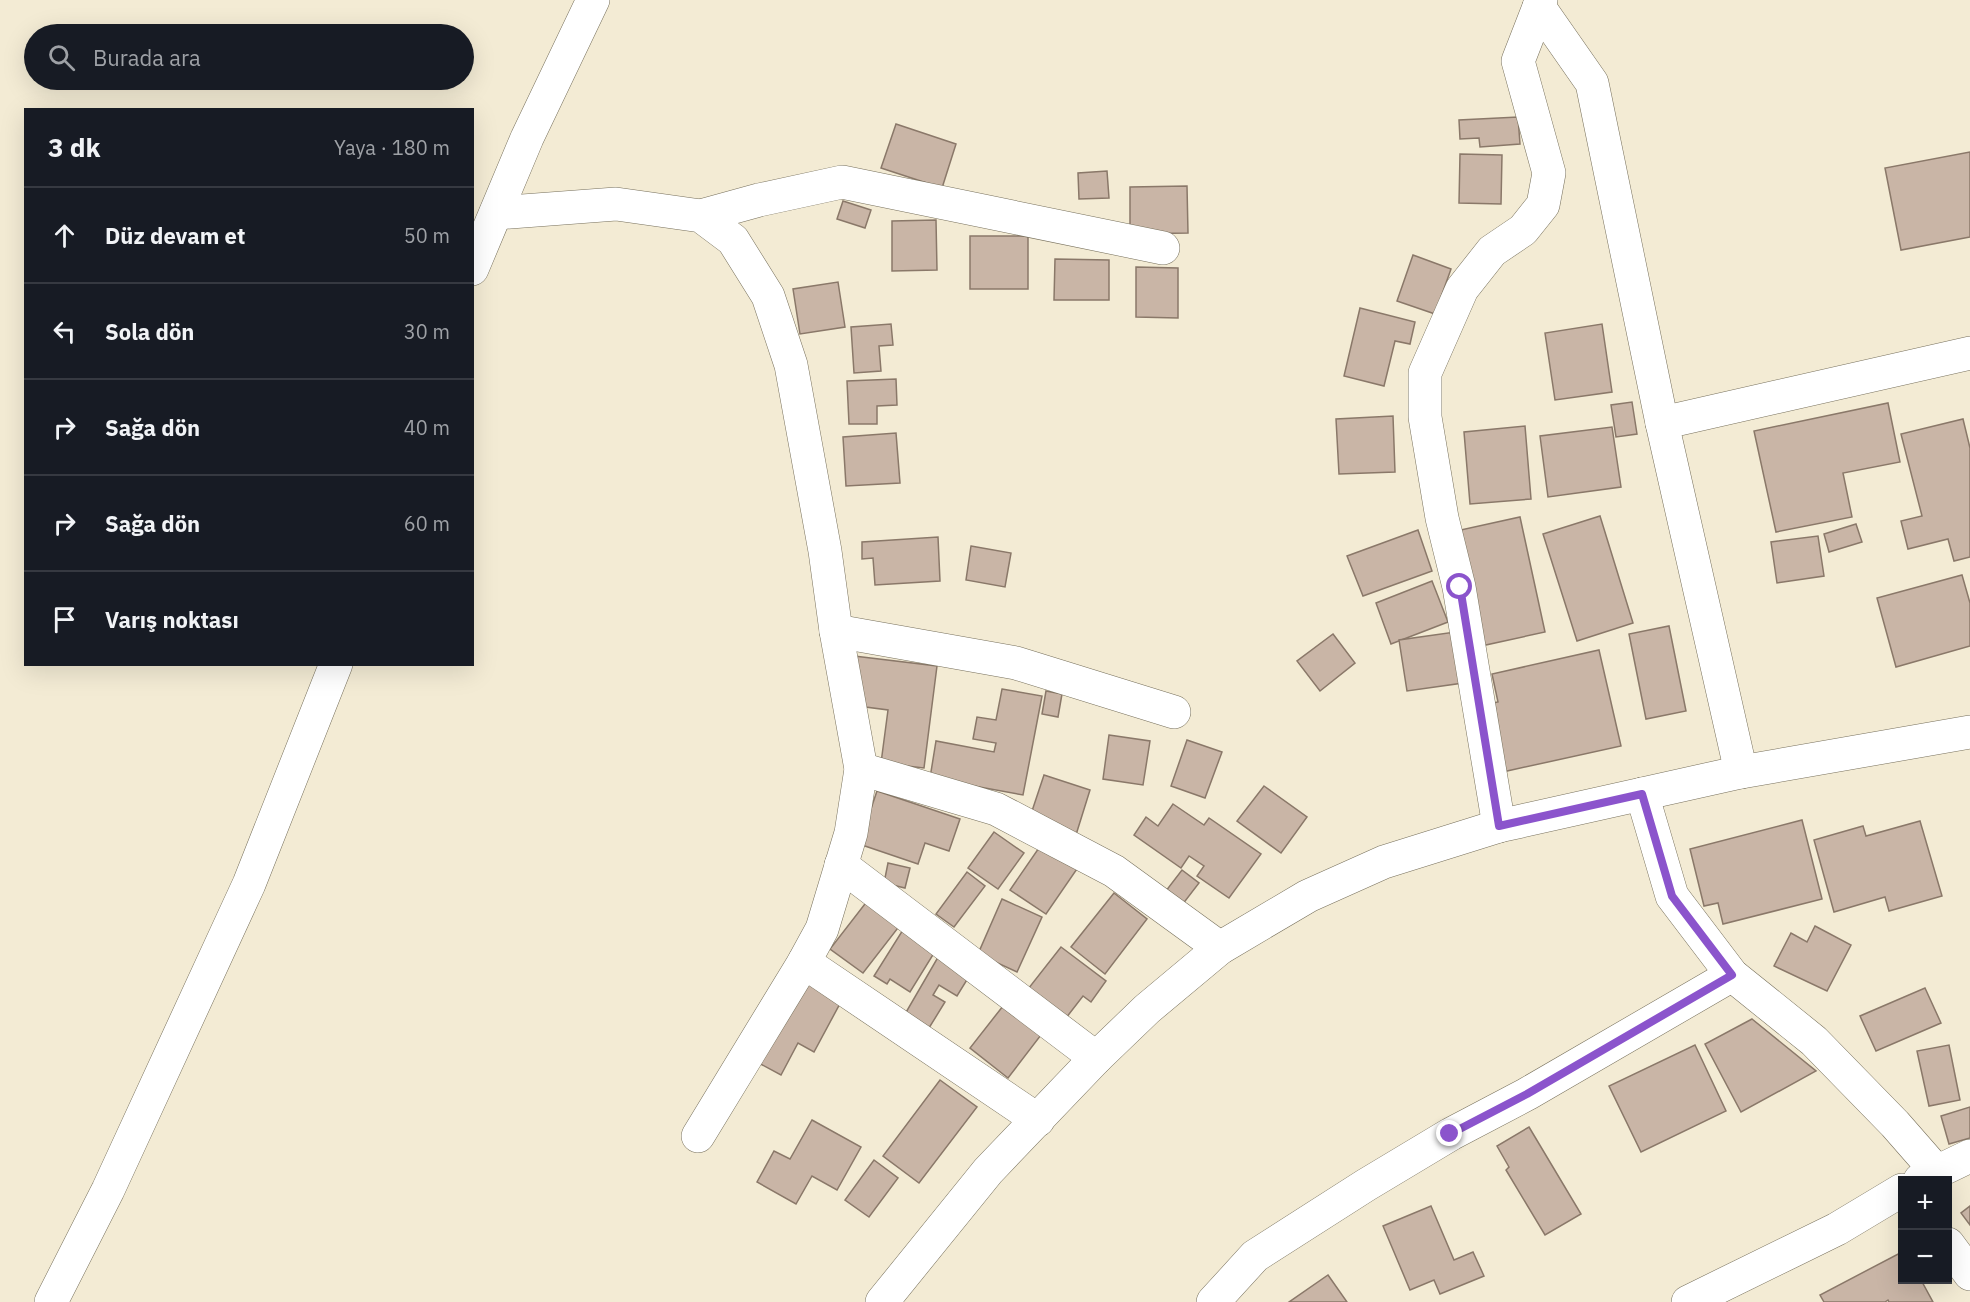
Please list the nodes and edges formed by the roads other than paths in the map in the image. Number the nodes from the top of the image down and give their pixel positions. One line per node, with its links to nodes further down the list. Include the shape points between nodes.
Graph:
1 (593, 0): 3 (street)
2 (1540, 4): 8 (street, via 1592,83); 16 (street, via 1518,61 1549,173 1543,205 1523,230 1492,251 1462,289 1425,373 1425,417 1442,518 1460,587)
3 (496, 213): 4 (street, via 616,204); 6 (street)
4 (701, 216): 5 (street, via 842,182); 9 (street, via 733,240 768,296 791,365)
5 (1163, 248)
6 (474, 264)
7 (1970, 353): 8 (street)
8 (1662, 423): 14 (street)
9 (836, 631): 11 (street, via 1016,663); 13 (street)
10 (335, 666): 29 (street, via 249,884 108,1190)
11 (1173, 712)
12 (1970, 732): 14 (street)
13 (861, 769): 17 (street); 18 (street, via 996,809 1114,871)
14 (1741, 772): 15 (street)
15 (1642, 794): 16 (street); 20 (street, via 1672,896)
16 (1499, 826): 18 (street, via 1384,862 1308,896)
17 (842, 865): 19 (street, via 822,929); 21 (street)
18 (1220, 948): 21 (street)
19 (804, 962): 22 (street); 23 (street)
20 (1732, 975): 25 (street, via 1814,1041 1895,1124); 31 (street, via 1366,1185 1255,1256)
21 (1096, 1058): 22 (street)
22 (1038, 1120): 30 (street, via 988,1171)
23 (698, 1136)
24 (1970, 1156): 25 (street)
25 (1929, 1176)
26 (1898, 1192): 32 (street, via 1837,1229)
27 (1952, 1251): 28 (street)
28 (1970, 1274)
29 (51, 1302)
30 (882, 1302)
31 (1213, 1302)
32 (1688, 1302)

